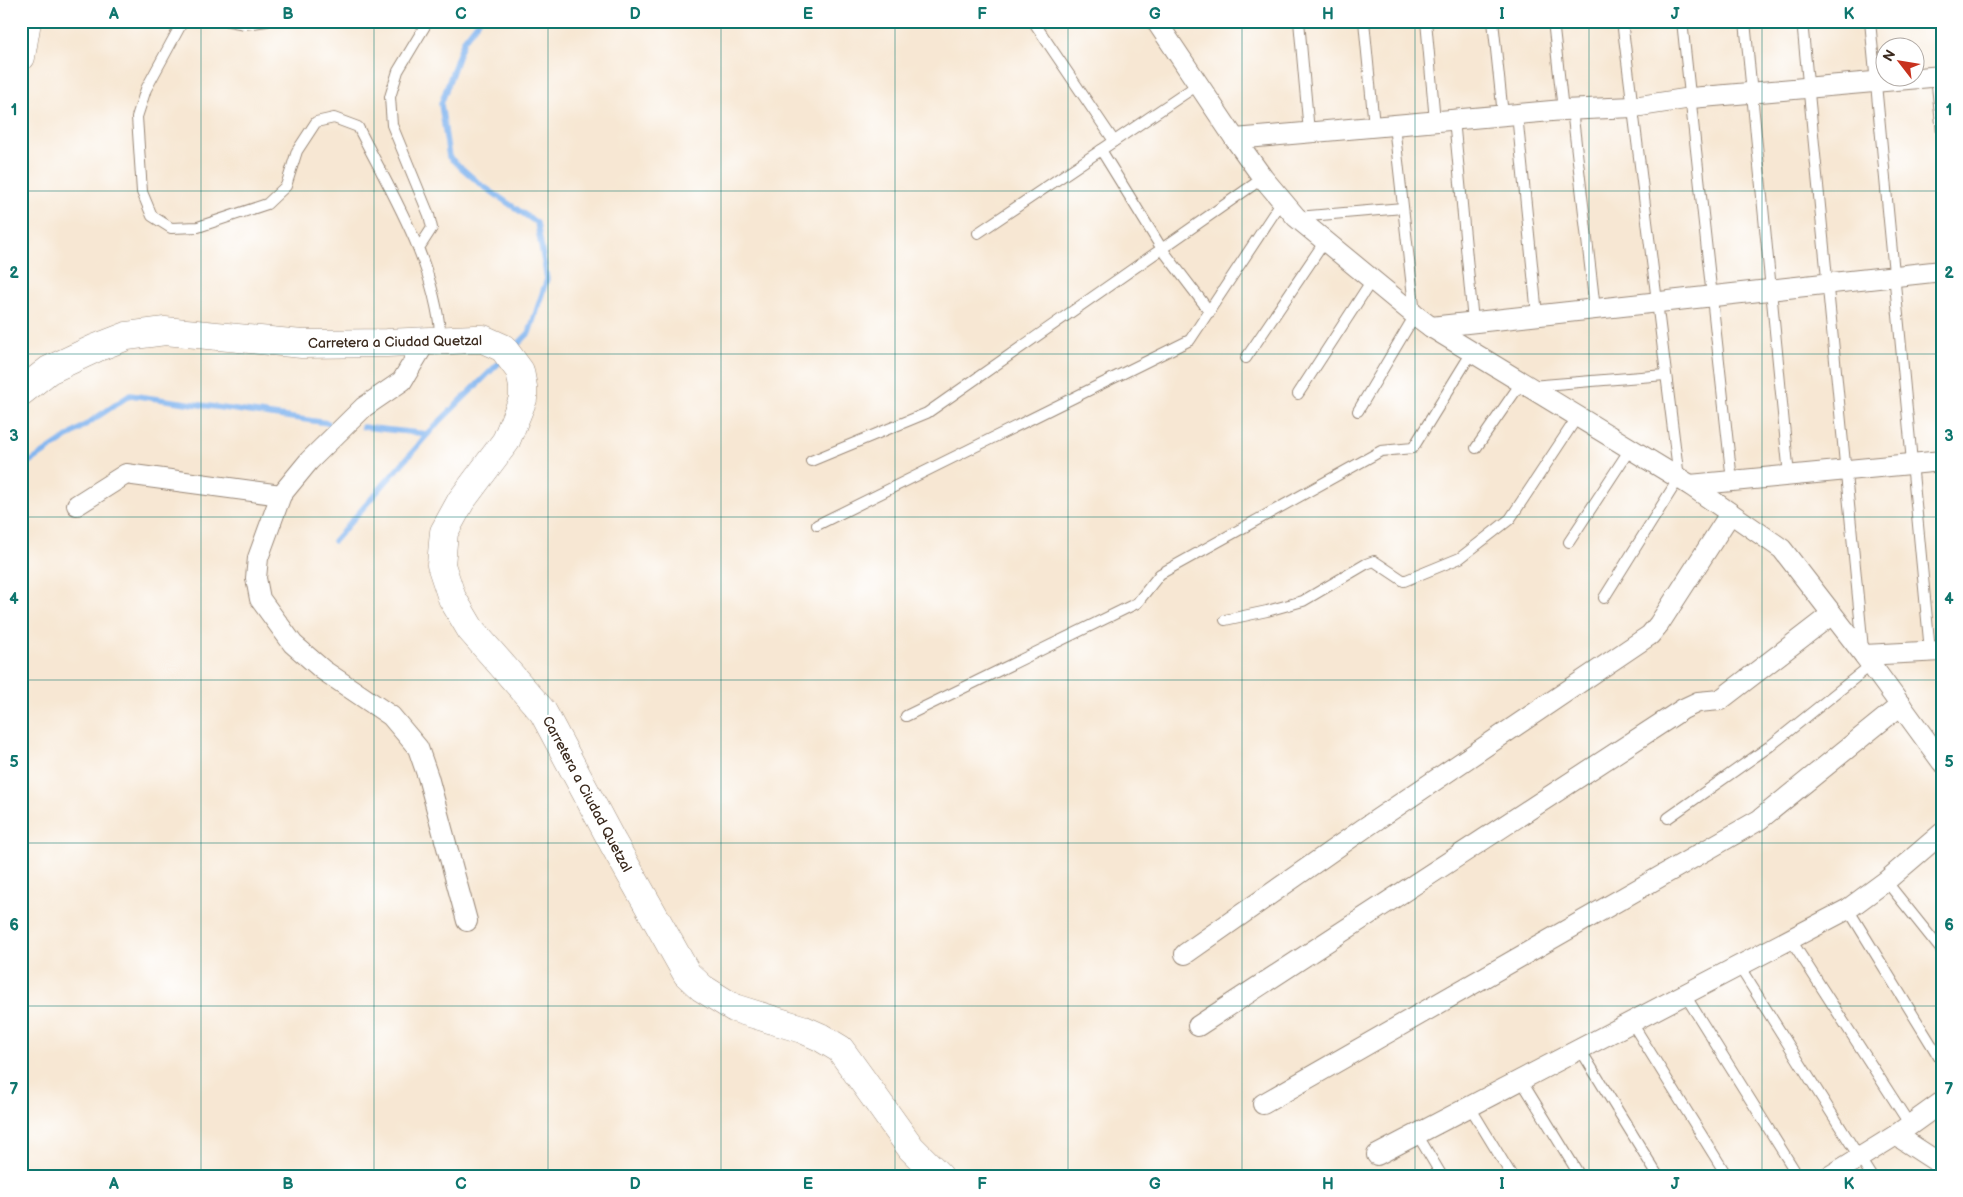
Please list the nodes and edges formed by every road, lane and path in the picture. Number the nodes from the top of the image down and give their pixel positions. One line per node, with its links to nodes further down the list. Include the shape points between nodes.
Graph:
1 (27, 21): 18 (main road)
2 (183, 21): 44 (lane, via 146,90 137,117 142,192 152,216 171,228 198,227 267,204 286,186 297,151 316,122 334,118 358,128)
3 (229, 21): 4 (lane, via 245,24)
4 (267, 21)
5 (428, 21): 44 (lane, via 398,70 390,97 392,125 432,228)
6 (1033, 21): 36 (lane)
7 (1156, 21): 22 (street)
8 (1299, 21): 33 (lane)
9 (1364, 21): 32 (lane)
10 (1426, 21): 30 (lane)
11 (1493, 21): 29 (lane)
12 (1553, 21): 28 (lane)
13 (1622, 21): 27 (lane)
14 (1682, 21): 26 (lane)
15 (1745, 21): 25 (lane)
16 (1802, 21): 23 (lane)
17 (1870, 21): 21 (lane)
18 (21, 56)
19 (1939, 76): 20 (street); 34 (lane)
20 (1926, 77)
21 (1876, 82): 23 (street)
22 (1199, 84): 35 (street); 36 (lane)
23 (1809, 88): 25 (street); 49 (lane)
24 (1877, 88): 47 (lane)
25 (1752, 93): 26 (street); 50 (lane)
26 (1690, 98): 27 (street); 51 (lane)
27 (1634, 107): 28 (street); 52 (lane)
28 (1567, 109): 29 (street); 53 (lane)
29 (1510, 114): 30 (street); 55 (lane)
30 (1445, 120): 31 (street); 57 (lane)
31 (1394, 125): 32 (street); 40 (lane)
32 (1374, 126): 33 (street)
33 (1309, 132): 35 (street)
34 (1942, 133)
35 (1234, 139): 38 (street)
36 (1114, 141): 37 (lane)
37 (1101, 150): 42 (lane); 45 (lane)
38 (1264, 178): 39 (street); 45 (lane)
39 (1282, 201): 41 (street); 54 (lane)
40 (1403, 208): 41 (lane); 56 (lane)
41 (1296, 217): 43 (street)
42 (978, 233)
43 (1325, 241): 48 (street); 60 (lane)
44 (420, 248): 58 (lane, via 437,302)
45 (1162, 249): 54 (lane); 69 (lane, via 927,412)
46 (1942, 271): 47 (street)
47 (1894, 276): 49 (street); 71 (lane)
48 (1372, 280): 56 (street); 64 (lane)
49 (1828, 284): 50 (street); 72 (lane)
50 (1771, 290): 51 (street); 73 (lane)
51 (1712, 296): 52 (street); 75 (lane)
52 (1657, 302): 53 (street); 61 (lane)
53 (1595, 309): 55 (street)
54 (1210, 312): 79 (lane, via 1190,340)
55 (1537, 315): 57 (street)
56 (1423, 321): 57 (street); 59 (street); 65 (lane)
57 (1474, 322)
58 (434, 340): 63 (main road, Carretera a Ciudad Quetzal, via 302,344 165,331 127,336 49,370); 76 (street, via 402,381 364,407 309,461); 112 (main road, Carretera a Ciudad Quetzal, via 483,339 503,348 520,371 523,387 523,399 506,441 460,501 444,532 441,565 452,598 471,630 543,712 687,974 702,988 734,1008 802,1029 840,1049 911,1148)
59 (1472, 352): 62 (street); 87 (lane, via 1413,448 1380,451 1160,574 1137,602)
60 (1246, 358)
61 (1665, 375): 62 (lane); 74 (lane)
62 (1525, 384): 66 (street); 67 (lane)
63 (21, 392)
64 (1298, 394)
65 (1358, 411)
66 (1578, 416): 68 (street); 83 (lane, via 1510,519 1460,558 1404,580 1374,561 1303,601)
67 (1476, 448)
68 (1630, 449): 74 (street); 80 (lane)
69 (810, 461)
70 (1942, 461): 71 (street)
71 (1912, 464): 72 (street); 84 (lane)
72 (1846, 470): 73 (street); 85 (lane)
73 (1789, 476): 75 (street)
74 (1685, 482): 75 (street); 78 (street); 81 (lane)
75 (1732, 482)
76 (281, 495): 77 (street, via 126,474); 93 (street, via 258,558 256,578 260,599 294,644 323,670 391,716 418,748)
77 (77, 506)
78 (1730, 514): 82 (street, via 1782,550); 96 (street, via 1650,635 1378,818)
79 (817, 525)
80 (1569, 542)
81 (1604, 598)
82 (1832, 614): 85 (street); 100 (street, via 1720,700 1698,702 1683,709)
83 (1225, 620)
84 (1936, 651): 85 (street)
85 (1867, 660): 86 (street); 89 (lane, via 1770,746)
86 (1900, 705): 88 (street); 105 (street, via 1760,820)
87 (906, 716)
88 (1942, 762)
89 (1668, 818)
90 (1942, 834): 91 (street)
91 (1886, 881): 92 (street); 95 (lane)
92 (1848, 909): 94 (street); 102 (lane)
93 (467, 921)
94 (1791, 940): 97 (street); 107 (lane)
95 (1942, 951)
96 (1185, 954)
97 (1739, 966): 98 (street); 110 (lane)
98 (1686, 995): 99 (street); 118 (lane)
99 (1632, 1022): 101 (street); 117 (lane)
100 (1198, 1026)
101 (1580, 1049): 103 (street); 116 (lane)
102 (1942, 1062)
103 (1521, 1080): 106 (street); 115 (lane)
104 (1942, 1102): 107 (street)
105 (1263, 1104)
106 (1470, 1107): 108 (street); 114 (lane)
107 (1903, 1130): 110 (street); 111 (street)
108 (1417, 1134): 109 (street); 113 (lane)
109 (1377, 1155)
110 (1859, 1157): 119 (street); 120 (lane)
111 (1942, 1165)
112 (939, 1176)
113 (1442, 1176)
114 (1512, 1176)
115 (1580, 1176)
116 (1658, 1176)
117 (1727, 1176)
118 (1798, 1176)
119 (1830, 1176)
120 (1871, 1176)

